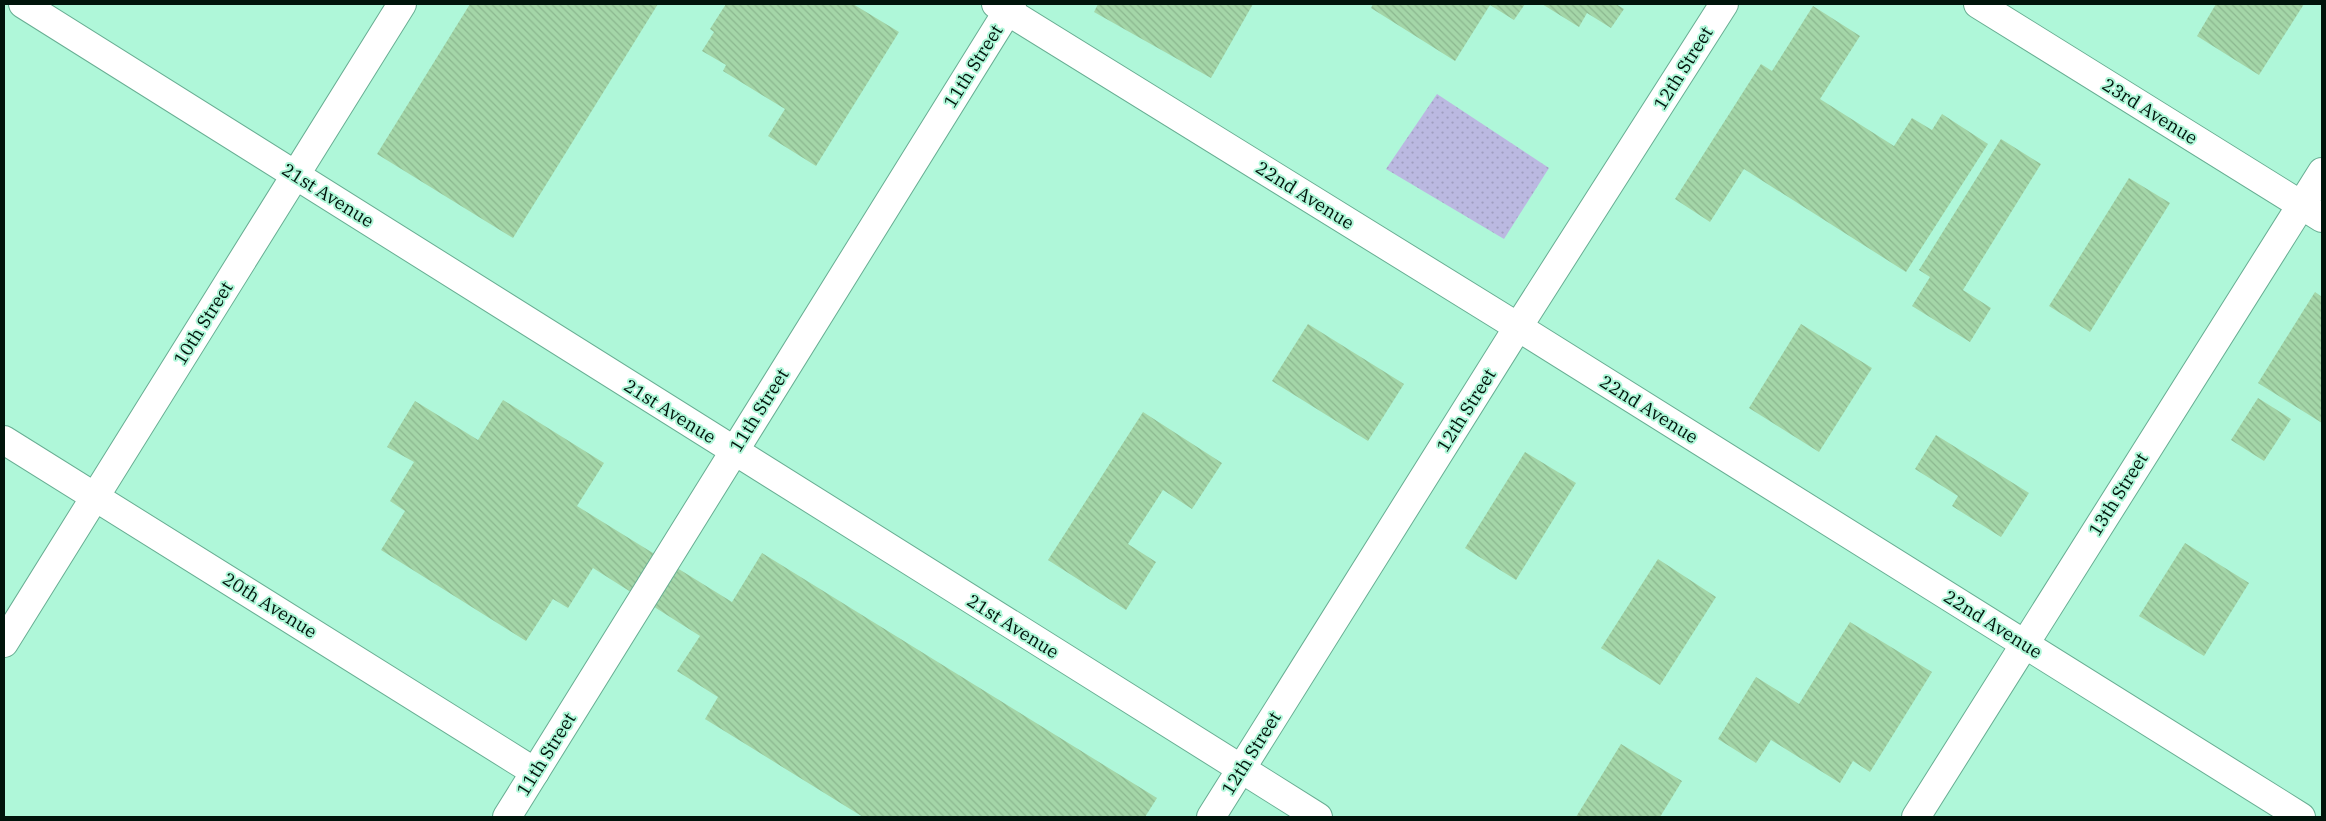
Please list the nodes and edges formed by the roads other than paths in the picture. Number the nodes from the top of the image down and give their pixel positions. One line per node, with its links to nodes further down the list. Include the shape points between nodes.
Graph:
1 (23, 4): 7 (street, 21st Avenue)
2 (402, 4): 7 (street, 10th Street)
3 (1724, 4): 9 (street, 12th Street)
4 (1978, 4): 8 (street, 23rd Avenue)
5 (1005, 6): 9 (street, 22nd Avenue); 11 (street, 11th Street)
6 (2322, 172): 8 (street, 13th Street)
7 (295, 175): 11 (street, 21st Avenue); 12 (street, 10th Street)
8 (2312, 212): 14 (street, 13th Street)
9 (1518, 327): 14 (street, 22nd Avenue); 15 (street, 12th Street)
10 (4, 440): 12 (street, 20th Avenue)
11 (734, 451): 15 (street, 21st Avenue); 16 (street, 11th Street)
12 (95, 496): 13 (street, 10th Street); 16 (street, 20th Avenue)
13 (4, 643)
14 (2024, 643): 20 (street, 13th Street); 21 (street, 22nd Avenue)
15 (1241, 769): 18 (street, 12th Street); 19 (street, 21st Avenue)
16 (535, 772): 17 (street, 11th Street)
17 (507, 817)
18 (1211, 817)
19 (1318, 817)
20 (1916, 817)
21 (2301, 817)

